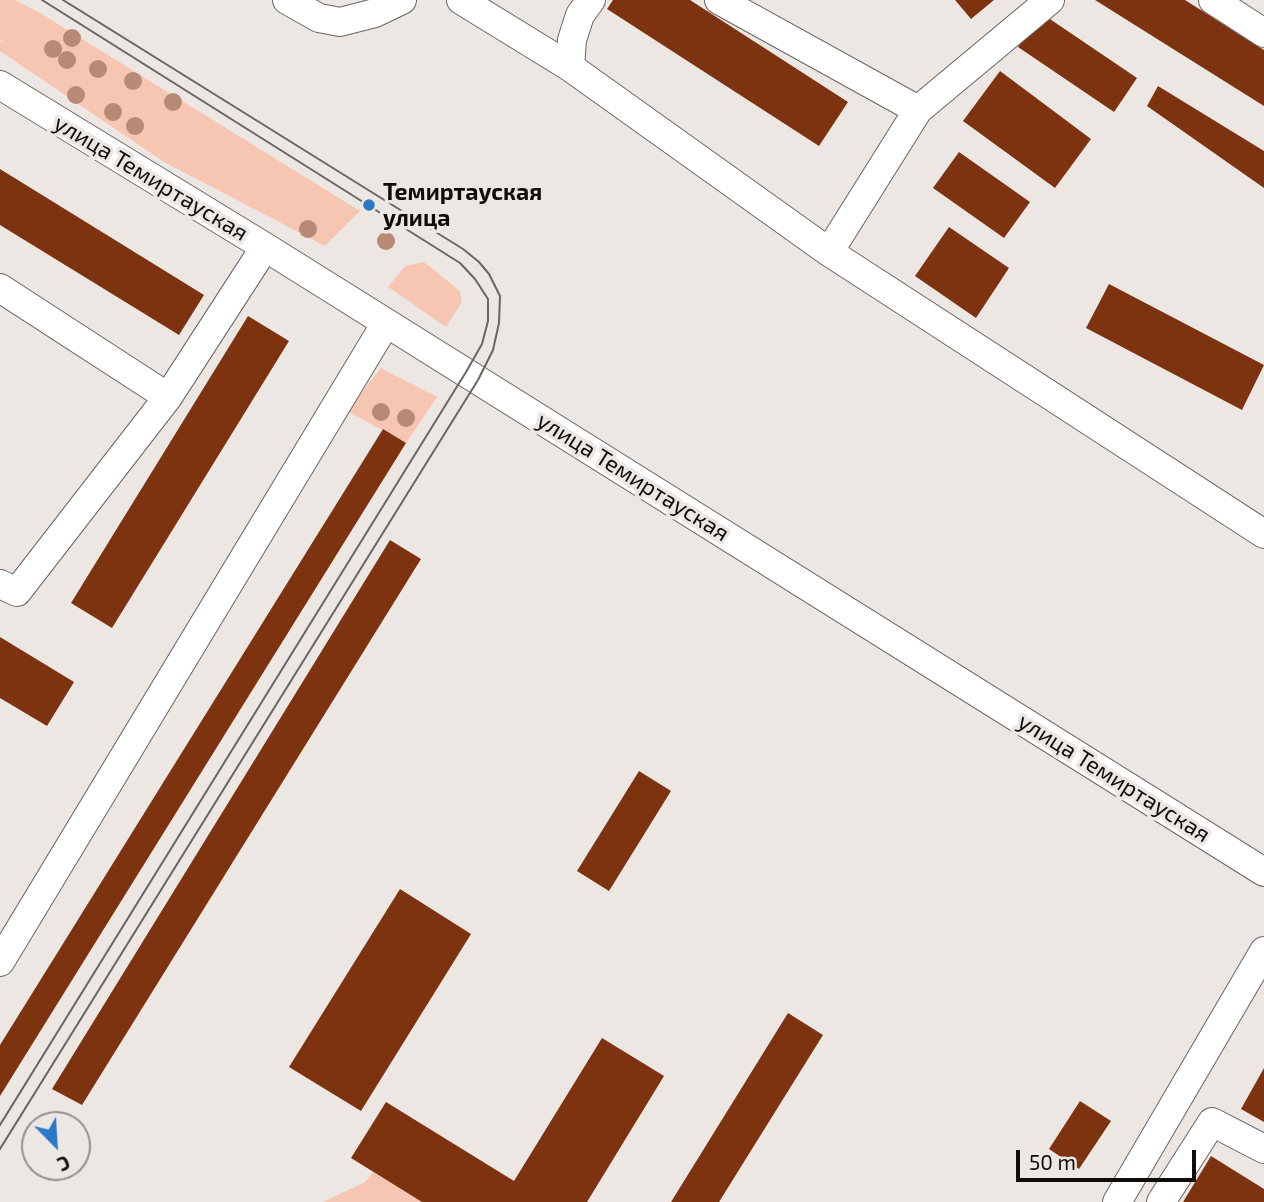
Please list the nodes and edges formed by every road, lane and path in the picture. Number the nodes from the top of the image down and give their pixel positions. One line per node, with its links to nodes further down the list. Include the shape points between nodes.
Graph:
1 (287, 0): 2 (street, via 319,18 340,22)
2 (402, 0)
3 (461, 0): 9 (street)
4 (591, 0): 9 (street, via 580,15 572,40)
5 (719, 0): 11 (street)
6 (1050, 0): 11 (street)
7 (1213, 0): 8 (street)
8 (1264, 33)
9 (570, 67): 13 (street)
10 (0, 85): 12 (street, улица Темиртауская)
11 (918, 110): 13 (street)
12 (265, 247): 15 (street, улица Темиртауская); 16 (street)
13 (829, 252): 17 (street)
14 (0, 288): 16 (street)
15 (386, 323): 19 (street, улица Темиртауская); 21 (street)
16 (168, 397): 18 (street, via 17,592)
17 (1264, 534)
18 (0, 584)
19 (1264, 872)
20 (1264, 951): 23 (street)
21 (0, 962)
22 (1264, 1149): 24 (street, via 1212,1122)
23 (1117, 1202)
24 (1161, 1202)

